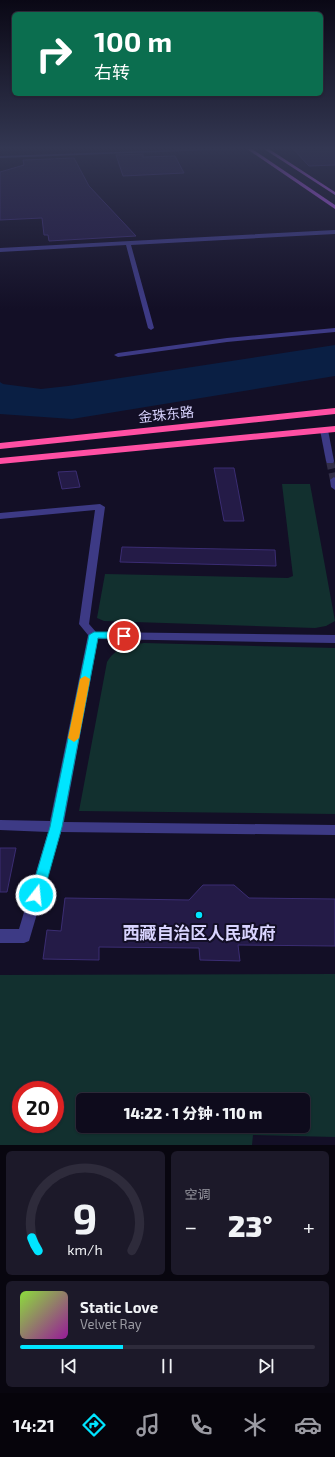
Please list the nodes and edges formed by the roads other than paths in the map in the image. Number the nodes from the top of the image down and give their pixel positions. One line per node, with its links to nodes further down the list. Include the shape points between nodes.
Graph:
1 (335, 232): 2 (street)
2 (128, 243): 3 (street); 4 (street)
3 (0, 250)
4 (151, 328)
5 (335, 330): 6 (street, via 227,340)
6 (118, 355)
7 (335, 411): 10 (highway, 金珠东路)
8 (335, 429): 9 (highway)
9 (324, 430): 11 (highway); 12 (street)
10 (0, 446)
11 (0, 461)
12 (330, 461)
13 (0, 516): 14 (street, via 100,507 84,624)
14 (94, 635): 15 (street); 17 (street)
15 (335, 639)
16 (0, 825): 17 (street)
17 (56, 827): 18 (street); 19 (street, via 24,936)
18 (335, 830)
19 (0, 936)

